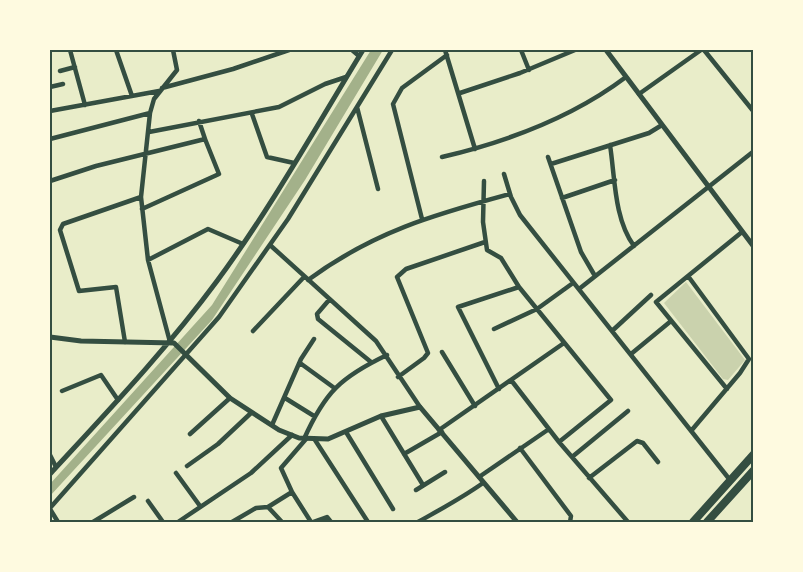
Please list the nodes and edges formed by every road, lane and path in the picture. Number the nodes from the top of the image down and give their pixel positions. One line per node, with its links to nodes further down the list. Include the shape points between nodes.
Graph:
1 (70, 50): 15 (street)
2 (116, 50): 25 (street)
3 (181, 50): 12 (street)
4 (289, 50): 22 (street)
5 (352, 50): 14 (street)
6 (363, 50): 14 (street)
7 (392, 50): 27 (street)
8 (521, 50): 16 (street)
9 (575, 50): 16 (street)
10 (606, 50): 19 (street)
11 (703, 50): 24 (street); 29 (street)
12 (173, 51): 22 (street, via 177,70)
13 (446, 52): 23 (street); 56 (street, via 402,88 393,104)
14 (359, 56): 18 (street)
15 (75, 67): 17 (street); 26 (street)
16 (529, 70): 23 (street)
17 (60, 71)
18 (346, 77): 31 (street, via 279,107); 43 (street)
19 (626, 77): 24 (street); 38 (street, via 575,108 498,143)
20 (63, 84): 21 (street)
21 (50, 87)
22 (161, 89): 25 (street); 30 (street)
23 (460, 93): 38 (street)
24 (639, 94): 33 (street)
25 (132, 96): 26 (street)
26 (85, 105): 28 (street)
27 (357, 107): 50 (street); 60 (street)
28 (50, 111)
29 (753, 112)
30 (150, 113): 34 (street); 35 (street)
31 (252, 114): 32 (street); 43 (street, via 267,157)
32 (199, 120): 34 (street); 36 (street)
33 (662, 125): 37 (street); 49 (street)
34 (149, 132): 40 (street)
35 (50, 139)
36 (205, 139): 40 (street); 55 (street, via 219,174)
37 (610, 145): 44 (street); 46 (street)
38 (475, 149): 42 (street)
39 (753, 151): 49 (street)
40 (147, 155): 47 (street); 52 (street)
41 (549, 156): 44 (street)
42 (442, 157)
43 (294, 163): 59 (street)
44 (551, 164): 53 (street)
45 (504, 174): 51 (street)
46 (615, 180): 53 (street); 61 (street, via 625,232)
47 (50, 181)
48 (484, 181): 54 (street)
49 (709, 186): 57 (street); 61 (street)
50 (378, 189)
51 (510, 194): 54 (street); 67 (street, via 520,215)
52 (141, 197): 55 (street); 79 (street, via 63,224 60,230 79,291 116,287)
53 (562, 198): 64 (street, via 581,252)
54 (483, 201): 56 (street); 58 (street)
55 (142, 209): 63 (street)
56 (422, 219): 66 (street, via 364,243)
57 (742, 232): 62 (street); 65 (street)
58 (485, 242): 68 (street, via 489,254 501,258); 88 (street, via 399,273 428,353)
59 (243, 244): 63 (street, via 208,229); 80 (street)
60 (270, 245): 66 (street); 83 (street, via 219,317)
61 (634, 246): 64 (street)
62 (753, 247)
63 (148, 260): 80 (street)
64 (596, 276): 69 (street)
65 (688, 276): 73 (street, via 656,302); 92 (street, via 749,359)
66 (306, 279): 71 (street); 75 (street)
67 (573, 283): 69 (street); 72 (street)
68 (519, 287): 72 (street); 91 (street, via 458,307)
69 (579, 290): 76 (street)
70 (651, 295): 76 (street)
71 (329, 300): 85 (street); 86 (street, via 317,314 318,319)
72 (537, 309): 74 (street); 81 (street)
73 (671, 321): 84 (street); 92 (street)
74 (494, 329)
75 (254, 331)
76 (612, 331): 84 (street)
77 (50, 337): 79 (street)
78 (314, 339): 87 (street)
79 (125, 342): 80 (street)
80 (172, 343): 83 (street); 96 (street)
81 (564, 343): 89 (street); 112 (street, via 611,400)
82 (442, 352): 97 (street)
83 (186, 353): 94 (street); 136 (street)
84 (631, 354): 106 (street)
85 (387, 355): 86 (street); 88 (street)
86 (371, 362): 90 (street)
87 (300, 363): 90 (street); 95 (street)
88 (398, 378): 98 (street)
89 (512, 381): 91 (street); 104 (street)
90 (333, 387): 101 (street)
91 (499, 389): 97 (street)
92 (727, 389): 106 (street)
93 (62, 391): 96 (street, via 101,375)
94 (230, 398): 100 (street); 108 (street)
95 (285, 398): 101 (street); 103 (street)
96 (118, 400): 120 (street)
97 (475, 406): 105 (street)
98 (420, 407): 102 (street); 105 (street)
99 (628, 411): 117 (street)
100 (251, 412): 103 (street); 119 (street, via 218,444)
101 (315, 416): 110 (street)
102 (381, 416): 107 (street); 114 (street)
103 (272, 425): 109 (street)
104 (549, 429): 112 (street); 113 (street)
105 (441, 431): 114 (street); 125 (street)
106 (691, 431): 127 (street)
107 (346, 432): 111 (street); 137 (street)
108 (190, 434)
109 (292, 435): 110 (street); 134 (street, via 251,473)
110 (305, 439): 111 (street); 131 (street, via 281,468)
111 (315, 440): 146 (street)
112 (559, 442): 117 (street)
113 (519, 448): 125 (street); 149 (street, via 571,516)
114 (404, 454): 129 (street)
115 (753, 454): 127 (highway)
116 (50, 455): 120 (street)
117 (572, 457): 126 (street)
118 (658, 462): 126 (street, via 637,441)
119 (187, 466)
120 (56, 467): 123 (street)
121 (445, 472): 129 (street)
122 (176, 473): 134 (street)
123 (50, 474)
124 (752, 474): 152 (highway)
125 (478, 477): 128 (street)
126 (589, 478): 150 (street)
127 (730, 480): 151 (highway)
128 (483, 483): 147 (street); 148 (street)
129 (423, 485): 130 (street)
130 (416, 490)
131 (292, 492): 135 (street); 144 (street)
132 (134, 497): 139 (street)
133 (148, 501): 140 (street)
134 (200, 506): 141 (street)
135 (268, 507): 142 (street, via 256,508); 143 (street)
136 (50, 509): 138 (street)
137 (393, 509)
138 (58, 522)
139 (93, 522)
140 (163, 522)
141 (178, 522)
142 (232, 522)
143 (282, 522)
144 (312, 522): 145 (street, via 326,517)
145 (331, 522)
146 (368, 522)
147 (418, 522)
148 (517, 522)
149 (570, 522)
150 (628, 522)
151 (693, 522)
152 (706, 522)

